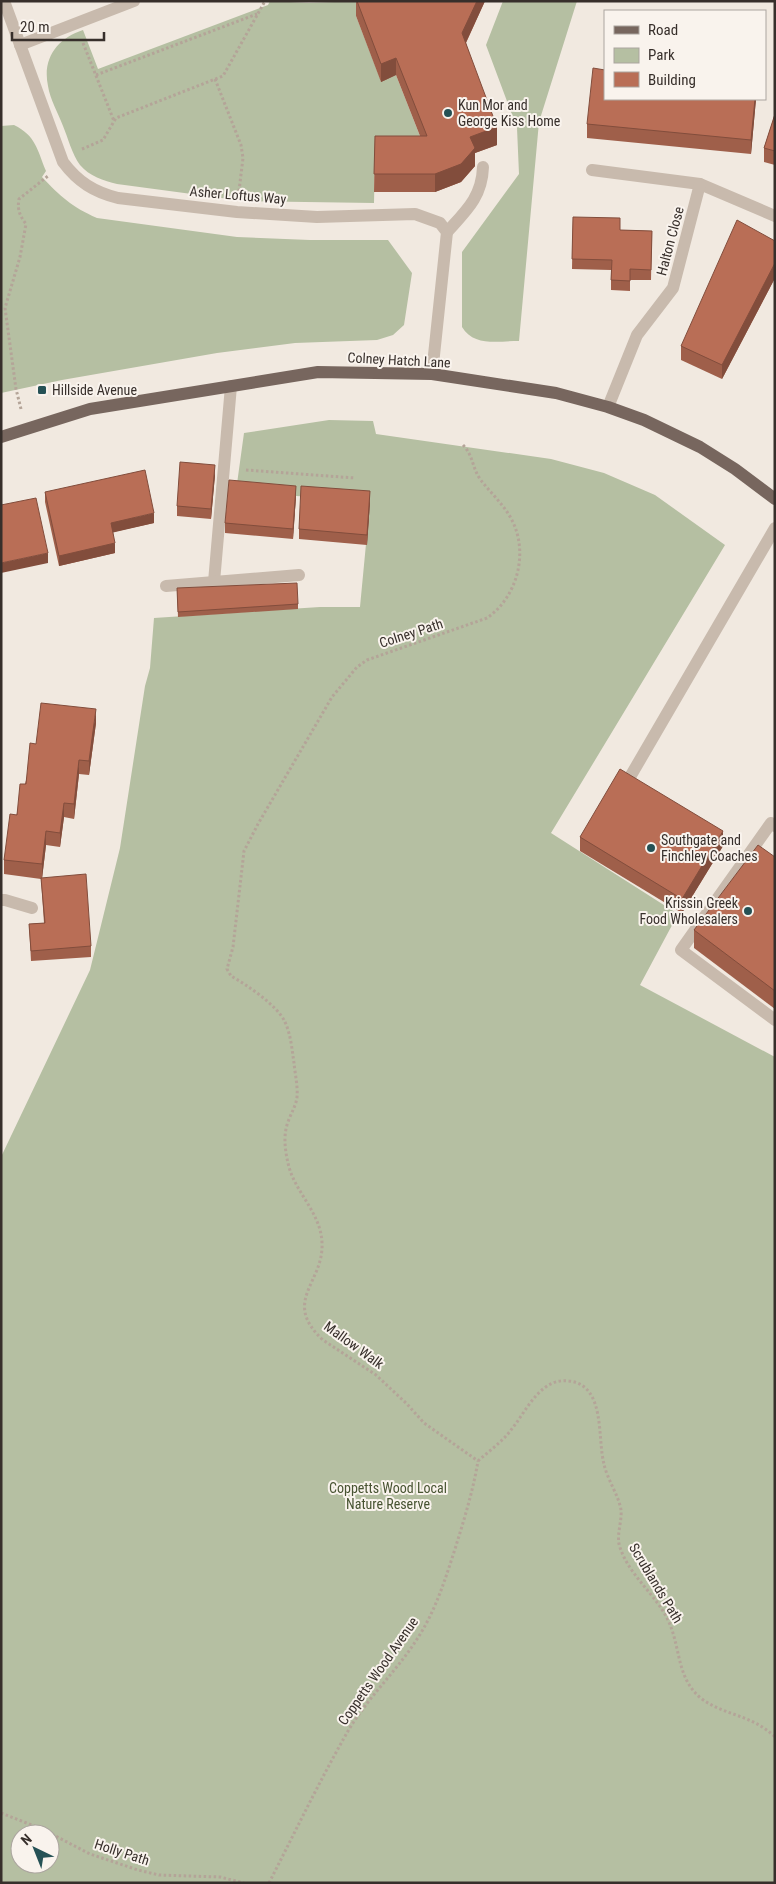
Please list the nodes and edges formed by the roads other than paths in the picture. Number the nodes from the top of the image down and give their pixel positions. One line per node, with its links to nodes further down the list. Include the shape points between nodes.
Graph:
1 (4, 1): 3 (street, Asher Loftus Way)
2 (134, 1): 3 (street)
3 (20, 45): 8 (street, Asher Loftus Way, via 63,162 87,187 101,194 237,212 317,216 415,214 440,223)
4 (483, 167): 8 (street, via 478,194)
5 (592, 170): 6 (street)
6 (700, 184): 7 (street); 11 (street, Halton Close, via 673,288 637,335)
7 (775, 216)
8 (447, 232): 9 (street)
9 (432, 374): 10 (main road, Colney Hatch Lane, via 327,372); 11 (main road, Colney Hatch Lane, via 556,393)
10 (230, 386): 12 (main road, Colney Hatch Lane, via 90,409); 16 (street)
11 (608, 407): 13 (main road, Colney Hatch Lane, via 658,426 700,447)
12 (1, 437)
13 (775, 499)
14 (775, 528): 18 (street)
15 (299, 575): 16 (street)
16 (214, 582): 17 (street)
17 (166, 586)
18 (630, 777)
19 (774, 822): 22 (street, via 681,950)
20 (1, 900): 21 (street)
21 (32, 908)
22 (775, 1020)

